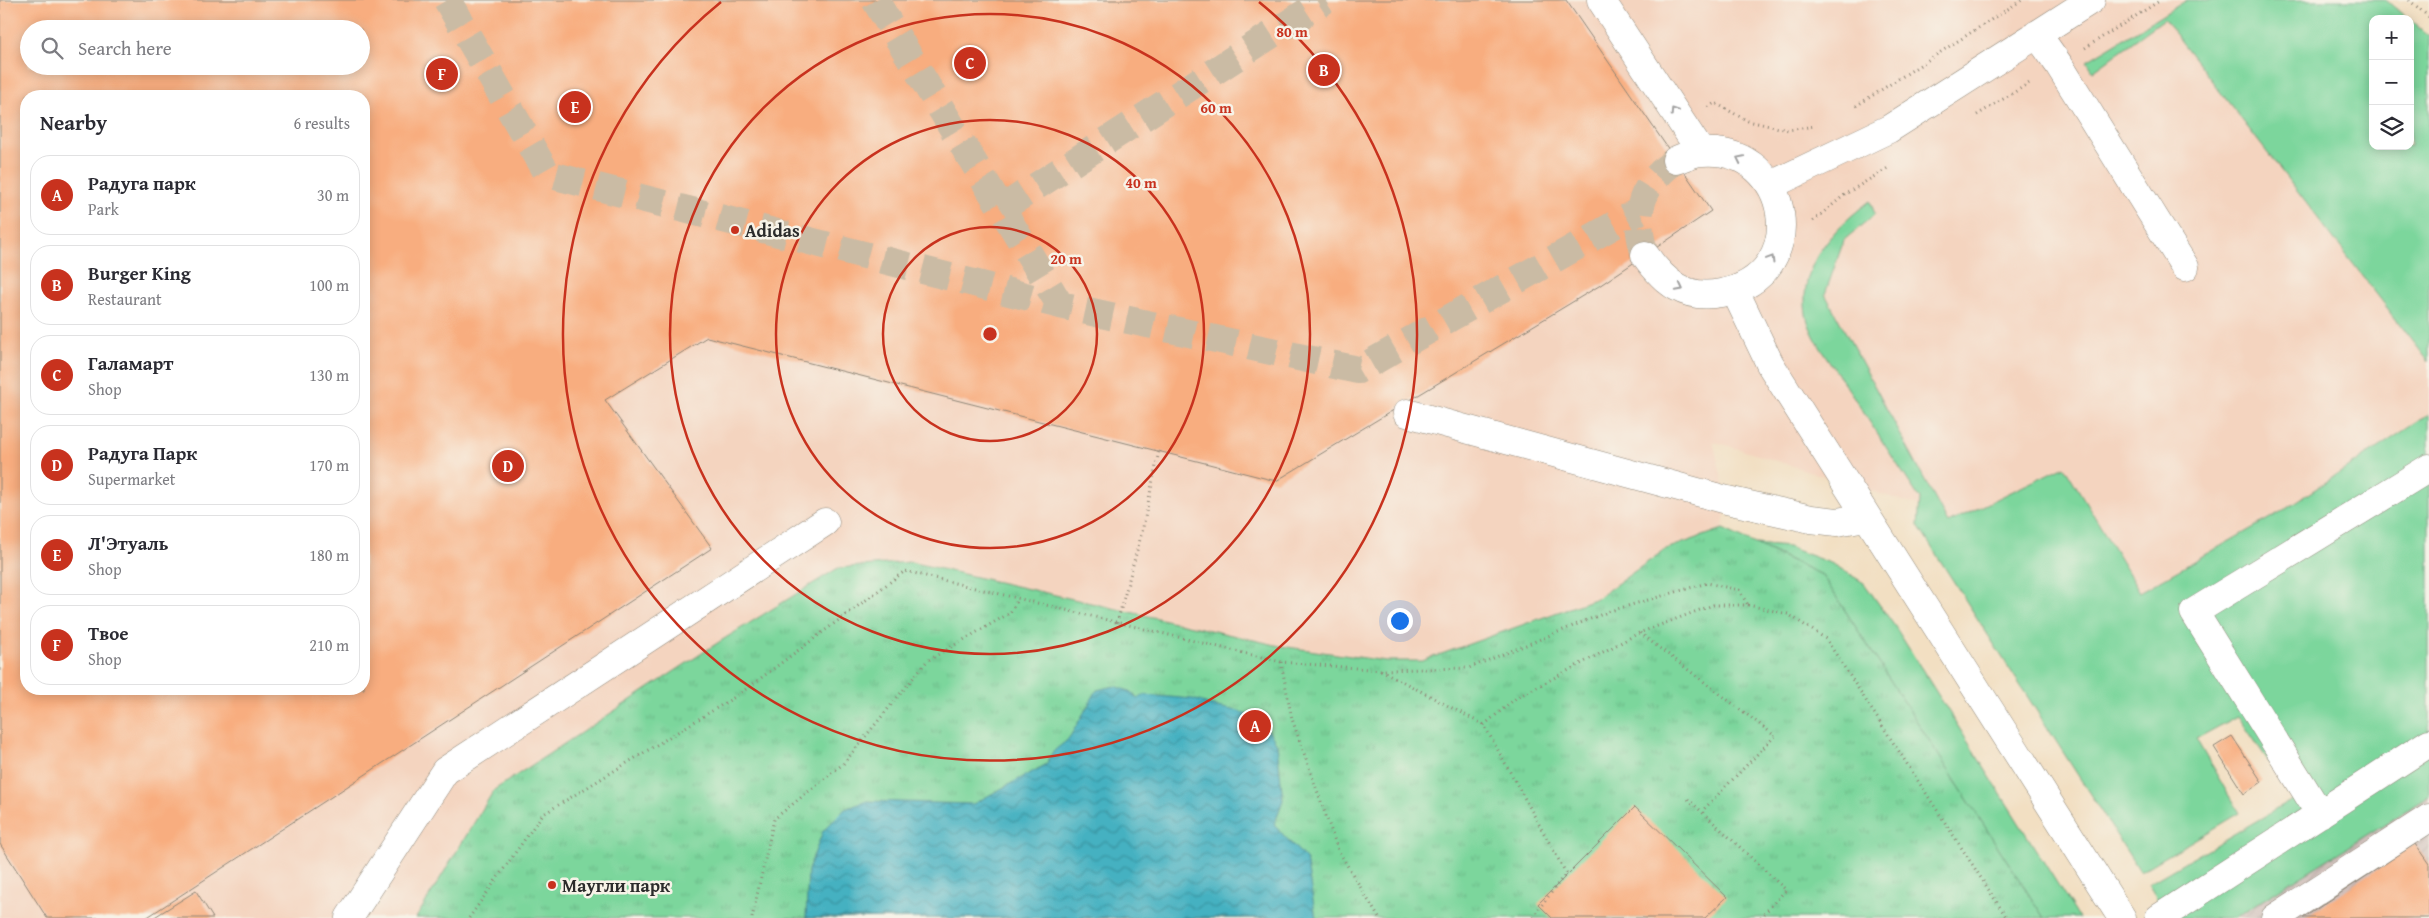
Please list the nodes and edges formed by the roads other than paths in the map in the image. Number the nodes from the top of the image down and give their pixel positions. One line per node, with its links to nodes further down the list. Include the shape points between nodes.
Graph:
1 (1602, 0): 4 (street, one-way to 1, via 1753,166 1728,154 1689,156)
2 (2091, 0): 3 (street)
3 (2037, 34): 4 (street, via 1889,129); 6 (street, via 2060,65)
4 (1771, 185): 7 (street, one-way to 4, via 1757,278 1774,258 1781,234 1781,209)
5 (1645, 255): 7 (street, one-way to 7, via 1661,277 1683,291 1709,296)
6 (2185, 267)
7 (1735, 291): 10 (street, via 1770,364)
8 (1407, 413): 10 (street, via 1727,500 1811,519 1837,522)
9 (2429, 468): 13 (street, via 2194,612)
10 (1866, 517): 16 (street)
11 (825, 522): 15 (street, via 445,771)
12 (2429, 743): 13 (street)
13 (2320, 814): 17 (street)
14 (2429, 818): 18 (street)
15 (349, 918)
16 (2122, 918)
17 (2160, 918)
18 (2275, 918)

